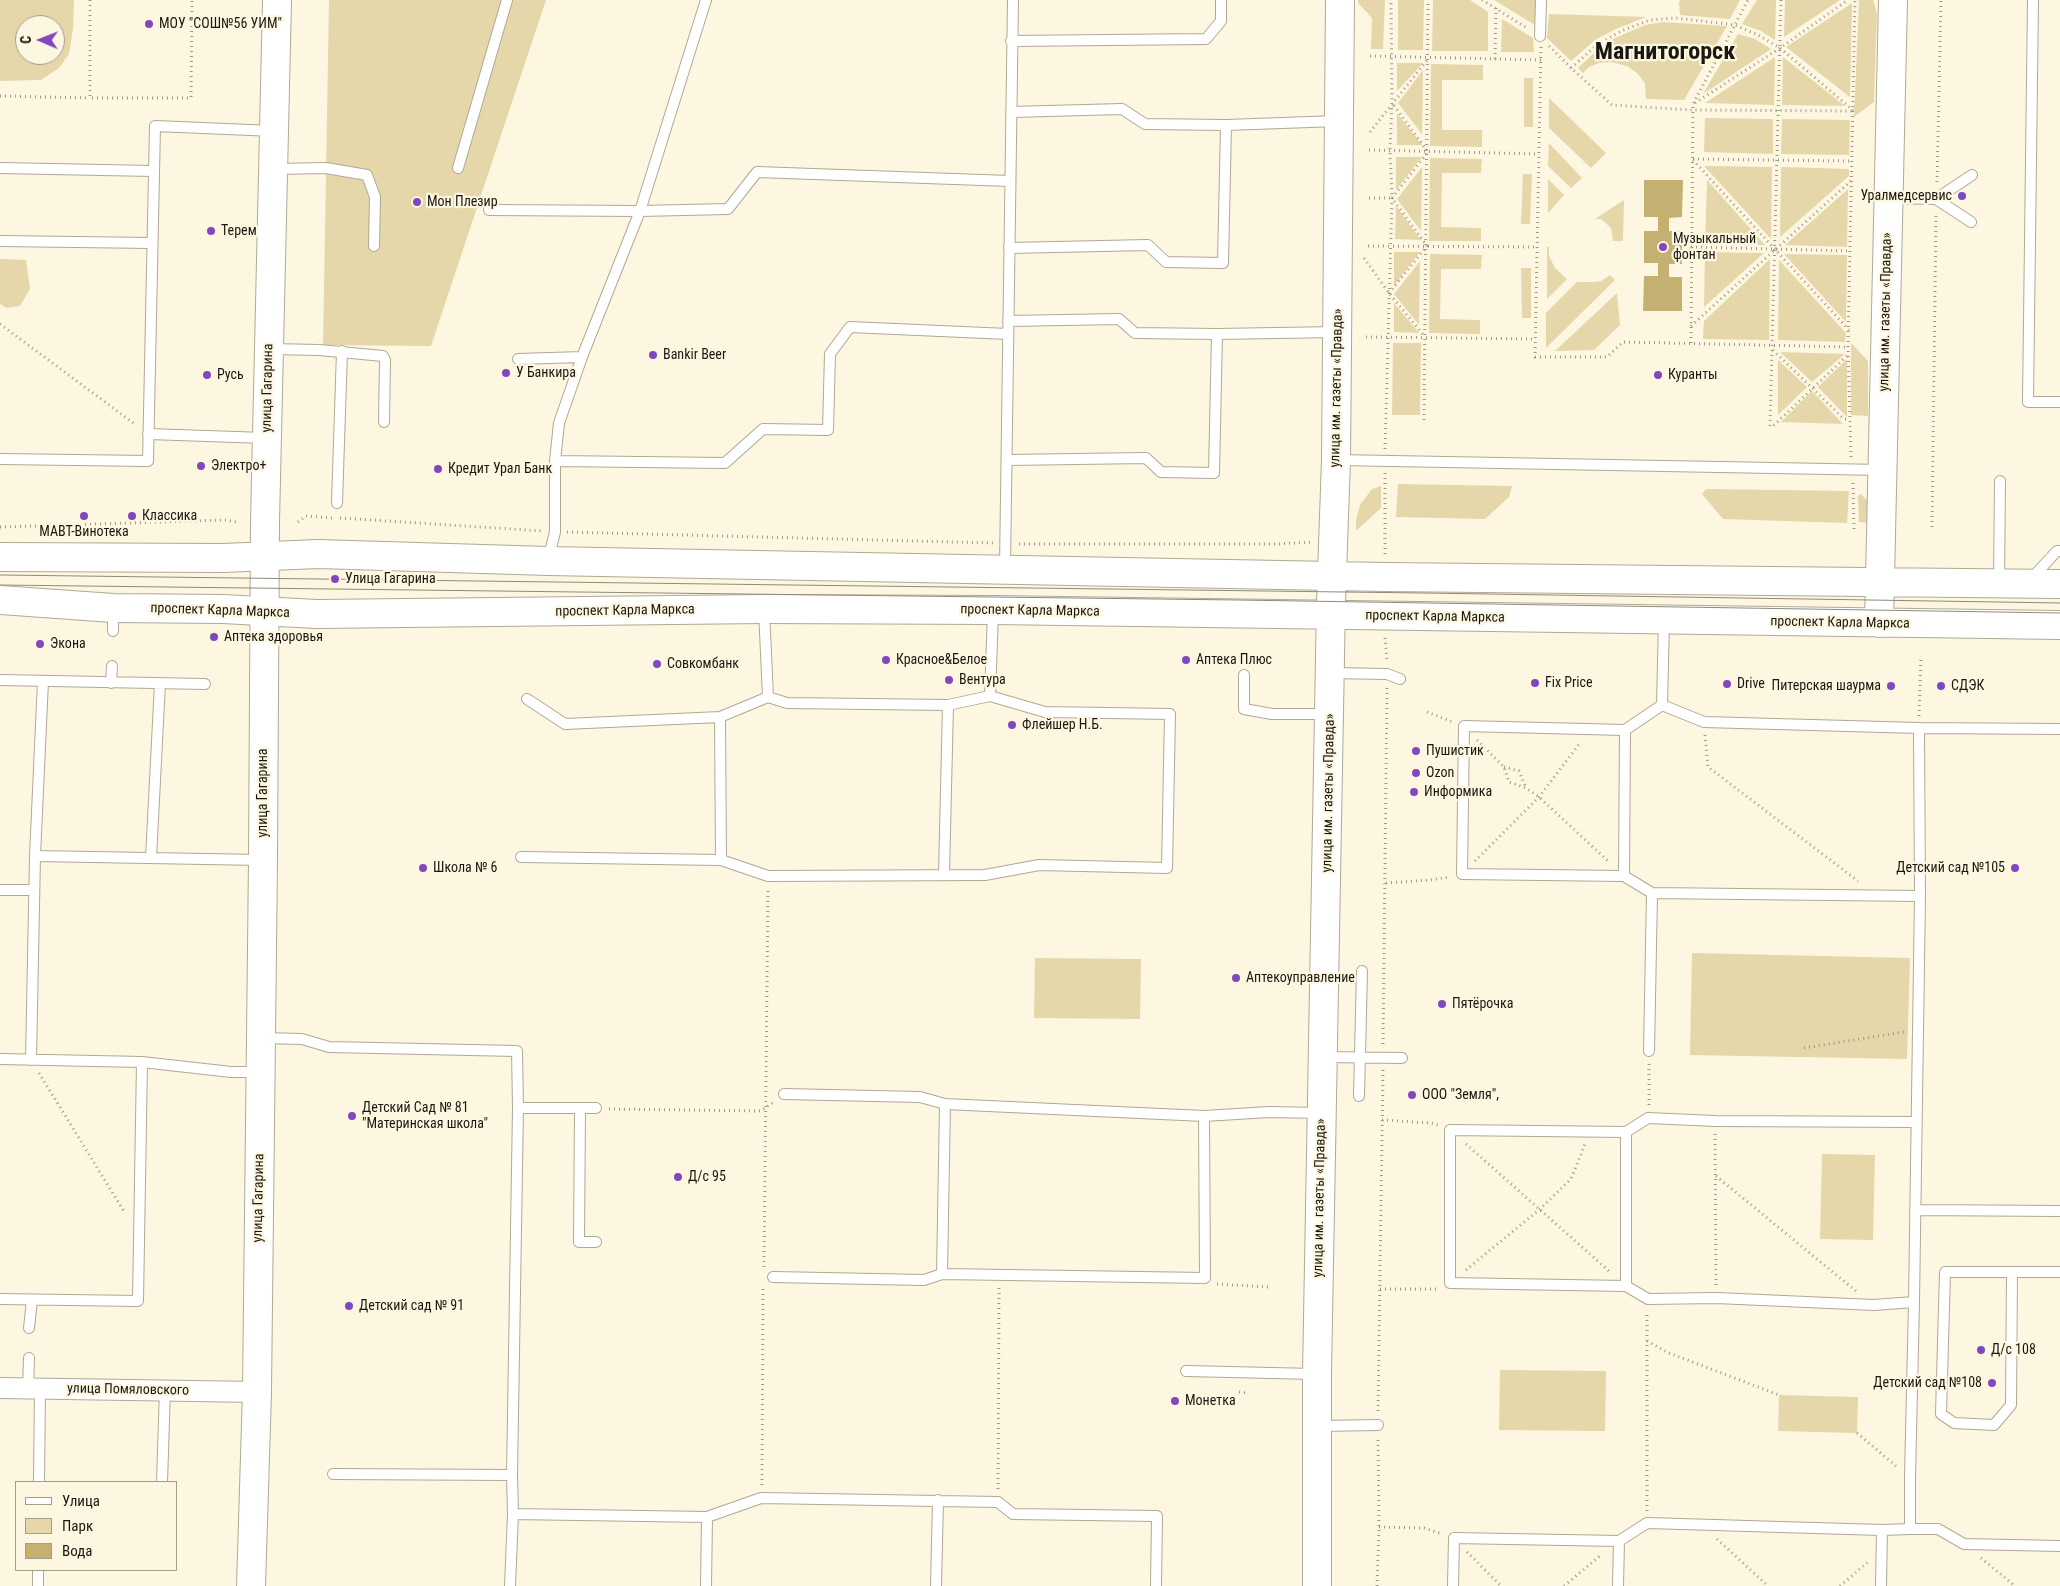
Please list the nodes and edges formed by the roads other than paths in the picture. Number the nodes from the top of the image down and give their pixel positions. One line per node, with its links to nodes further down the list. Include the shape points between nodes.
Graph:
1 (277, 0): 15 (main road, улица Гагарина)
2 (507, 0): 17 (lane)
3 (706, 0): 25 (lane)
4 (1013, 0): 11 (lane)
5 (1221, 0): 11 (lane, via 1221,21 1206,38)
6 (1340, 0): 13 (main road, улица им. газеты «Правда»)
7 (1541, 0): 10 (lane)
8 (1892, 0): 22 (main road, улица им. газеты «Правда»)
9 (2033, 0): 39 (lane, via 2028,402)
10 (1540, 36)
11 (1011, 41): 12 (lane)
12 (1011, 112): 14 (lane, via 1122,109 1145,124); 21 (lane)
13 (1339, 122): 14 (lane); 32 (main road, улица им. газеты «Правда»)
14 (1226, 125): 30 (lane, via 1223,263 1166,262 1148,245)
15 (274, 131): 18 (main road, улица Гагарина); 19 (lane, via 155,126)
16 (0, 168): 19 (lane)
17 (458, 168)
18 (273, 169): 29 (lane, via 326,168 366,174 375,197); 35 (main road, улица Гагарина)
19 (153, 171): 28 (lane)
20 (1972, 175): 23 (lane)
21 (1010, 181): 25 (lane, via 757,172 728,209); 30 (lane)
22 (1888, 198): 23 (lane); 47 (main road, улица им. газеты «Правда»)
23 (1936, 199): 26 (lane)
24 (489, 210): 25 (lane)
25 (640, 211): 37 (lane)
26 (1971, 222)
27 (0, 242): 28 (lane)
28 (152, 243): 41 (lane)
29 (374, 246)
30 (1009, 248): 31 (lane)
31 (1008, 321): 33 (lane); 34 (lane, via 1119,319 1135,333)
32 (1337, 332): 34 (lane); 45 (main road, улица им. газеты «Правда»)
33 (1008, 334): 44 (lane); 46 (lane, via 850,327 830,354 828,430 763,428 725,463)
34 (1217, 334): 44 (lane, via 1214,473 1161,472 1146,458)
35 (269, 349): 36 (lane); 42 (main road, улица Гагарина)
36 (342, 351): 40 (lane, via 383,356); 49 (lane)
37 (582, 357): 38 (lane); 46 (lane, via 559,423)
38 (518, 359)
39 (2060, 402)
40 (384, 422)
41 (148, 434): 42 (lane); 43 (lane, via 148,460)
42 (267, 438): 51 (main road, улица Гагарина)
43 (0, 459)
44 (1006, 460): 52 (lane)
45 (1336, 460): 47 (lane); 55 (main road, улица им. газеты «Правда»)
46 (555, 462): 54 (lane, via 555,532)
47 (1883, 470): 56 (main road, улица им. газеты «Правда»)
48 (2000, 480): 57 (lane)
49 (337, 503)
50 (2060, 551): 58 (lane)
51 (265, 556): 53 (main road); 54 (main road, via 318,554); 63 (main road, улица Гагарина)
52 (1005, 556): 54 (main road); 55 (main road)
53 (0, 557)
54 (548, 561)
55 (1332, 576): 56 (main road); 64 (main road, улица им. газеты «Правда»)
56 (1881, 581): 57 (main road); 66 (main road, улица им. газеты «Правда»)
57 (1999, 584): 58 (main road)
58 (2027, 584): 59 (main road)
59 (2060, 584)
60 (0, 600): 63 (main road, проспект Карла Маркса, via 113,620)
61 (764, 610): 62 (main road, проспект Карла Маркса); 63 (main road, проспект Карла Маркса, via 317,614); 78 (lane)
62 (993, 610): 64 (main road, проспект Карла Маркса); 77 (lane)
63 (265, 611): 90 (main road, улица Гагарина)
64 (1331, 616): 65 (main road, проспект Карла Маркса); 69 (main road, улица им. газеты «Правда»)
65 (1664, 621): 66 (main road, проспект Карла Маркса); 81 (lane)
66 (1879, 623): 67 (main road, проспект Карла Маркса)
67 (2060, 625)
68 (112, 666): 74 (lane)
69 (1331, 674): 71 (lane, via 1387,674); 82 (main road, улица им. газеты «Правда»)
70 (1244, 675): 82 (lane, via 1244,709 1272,714)
71 (1400, 679)
72 (0, 680): 73 (lane)
73 (43, 681): 74 (lane); 87 (lane)
74 (111, 683): 75 (lane)
75 (160, 683): 76 (lane); 89 (lane)
76 (205, 684)
77 (990, 696): 80 (lane); 92 (lane, via 1045,712 1170,714 1167,868 1039,866 985,875)
78 (768, 697): 80 (lane, via 787,703); 83 (lane)
79 (527, 699): 83 (lane, via 564,724)
80 (948, 705): 92 (lane)
81 (1662, 705): 84 (lane, via 1704,722); 86 (lane)
82 (1331, 714): 101 (main road, улица им. газеты «Правда»)
83 (720, 717): 91 (lane)
84 (1919, 728): 85 (lane); 97 (lane)
85 (2060, 729)
86 (1625, 730): 93 (lane); 93 (lane, via 1464,726 1462,874)
87 (35, 856): 89 (lane); 95 (lane)
88 (521, 857): 91 (lane)
89 (151, 858): 90 (lane)
90 (263, 860): 99 (main road, улица Гагарина)
91 (721, 860): 92 (lane, via 768,876)
92 (944, 874)
93 (1624, 876): 96 (lane)
94 (0, 890): 95 (lane)
95 (34, 890): 105 (lane)
96 (1652, 893): 97 (lane); 100 (lane)
97 (1920, 896): 116 (lane)
98 (1362, 971): 102 (lane)
99 (260, 1038): 107 (main road, улица Гагарина); 111 (lane, via 302,1038 330,1047 517,1051)
100 (1649, 1051)
101 (1324, 1057): 102 (lane); 114 (main road, улица им. газеты «Правда»)
102 (1360, 1058): 103 (lane); 109 (lane)
103 (1402, 1058)
104 (0, 1059): 105 (lane)
105 (31, 1060): 106 (lane)
106 (142, 1062): 107 (lane); 127 (lane, via 138,1301)
107 (260, 1072): 136 (main road, улица Гагарина)
108 (784, 1094): 110 (lane, via 920,1097)
109 (1359, 1096)
110 (945, 1104): 115 (lane); 123 (lane)
111 (518, 1108): 113 (lane); 140 (lane)
112 (596, 1108): 113 (lane)
113 (580, 1109): 120 (lane, via 578,1242)
114 (1322, 1113): 115 (lane); 132 (main road, улица им. газеты «Правда»)
115 (1204, 1116): 123 (lane, via 1205,1278)
116 (1916, 1122): 117 (lane, via 1648,1118); 118 (lane)
117 (1626, 1132): 125 (lane); 125 (lane, via 1450,1130 1450,1283)
118 (1915, 1210): 119 (lane); 128 (lane)
119 (2060, 1211)
120 (596, 1242)
121 (2012, 1272): 121 (lane, via 1945,1272 1941,1414 1954,1423 1994,1425 2011,1404); 122 (lane)
122 (2060, 1272)
123 (942, 1274): 124 (lane, via 924,1280)
124 (768, 1278)
125 (1626, 1286): 128 (lane, via 1648,1299 1716,1298 1874,1305)
126 (0, 1300): 127 (lane)
127 (32, 1300): 129 (lane)
128 (1914, 1302): 146 (lane)
129 (29, 1328)
130 (29, 1358): 134 (lane)
131 (1186, 1371): 132 (lane)
132 (1317, 1374): 138 (main road, улица им. газеты «Правда»)
133 (0, 1388): 134 (street, улица Помяловского)
134 (34, 1389): 135 (street, улица Помяловского); 141 (lane)
135 (165, 1390): 136 (street, улица Помяловского); 142 (lane)
136 (257, 1392): 151 (main road, улица Гагарина)
137 (1378, 1425): 138 (lane)
138 (1318, 1426): 157 (main road, улица им. газеты «Правда»)
139 (333, 1474): 140 (lane)
140 (512, 1475): 144 (lane)
141 (39, 1481)
142 (162, 1481)
143 (938, 1500): 145 (lane, via 761,1498); 155 (lane); 156 (lane, via 998,1502 1013,1514 1157,1516)
144 (513, 1514): 145 (lane); 153 (lane)
145 (707, 1517): 154 (lane)
146 (1910, 1529): 147 (lane); 149 (lane, via 1938,1530 1964,1544)
147 (1882, 1530): 148 (lane, via 1646,1523); 160 (lane)
148 (1619, 1541): 158 (lane, via 1454,1538); 159 (lane)
149 (2060, 1546)
150 (38, 1571): 152 (lane)
151 (249, 1584)
152 (38, 1586)
153 (510, 1586)
154 (706, 1586)
155 (936, 1586)
156 (1156, 1586)
157 (1317, 1586)
158 (1453, 1586)
159 (1618, 1586)
160 (1881, 1586)

